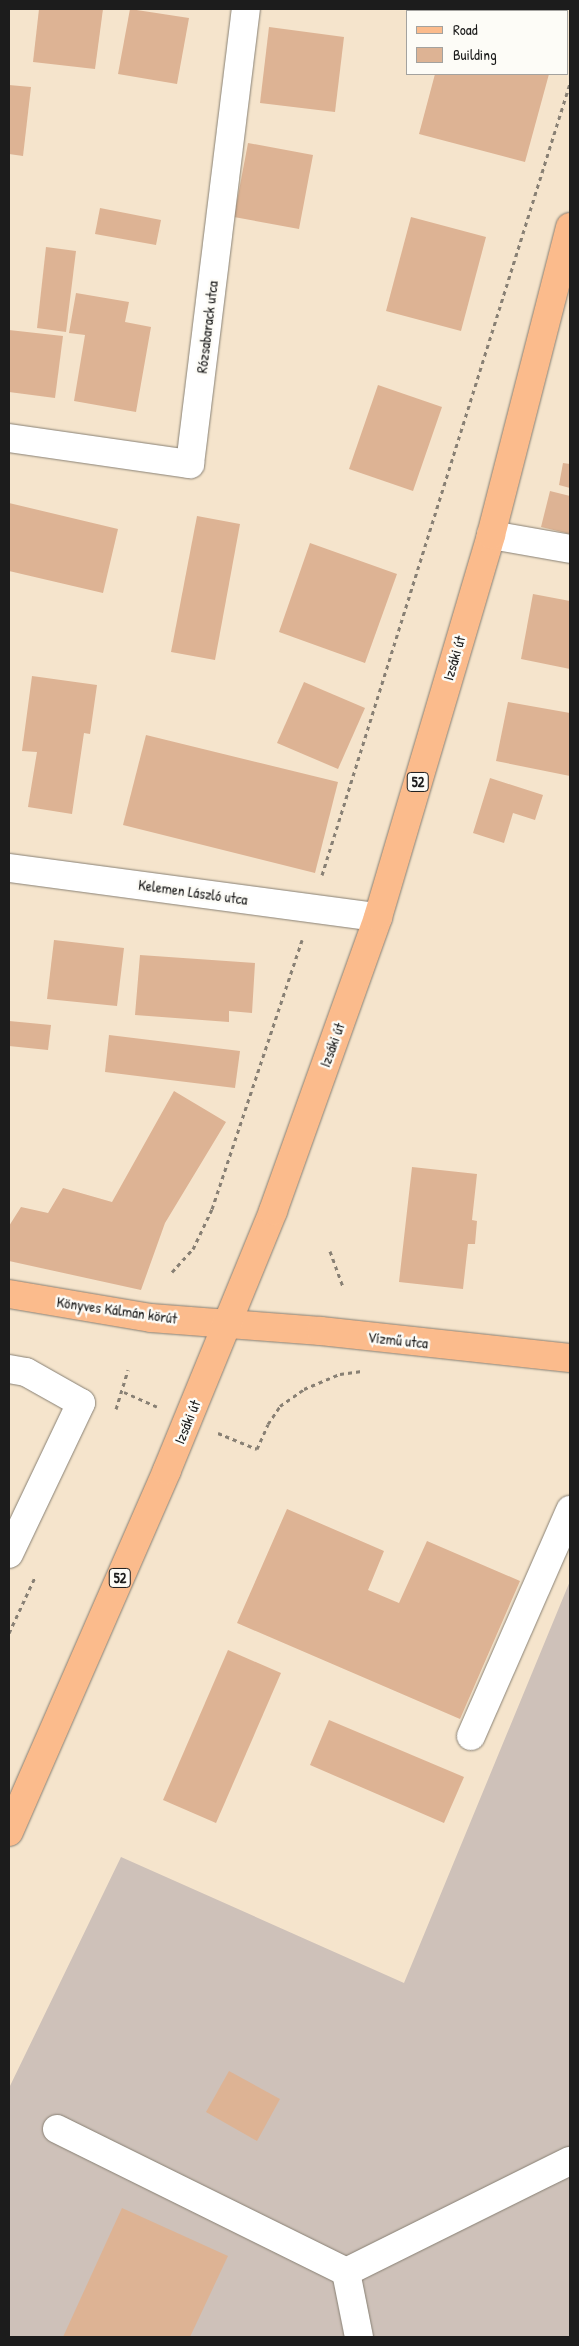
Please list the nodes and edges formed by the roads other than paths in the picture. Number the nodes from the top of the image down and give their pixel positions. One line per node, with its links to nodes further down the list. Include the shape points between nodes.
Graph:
1 (246, 9): 3 (street, Rózsabarack utca, via 190,464)
2 (570, 227): 4 (main road, Izsáki út / 52)
3 (9, 438)
4 (491, 535): 5 (street); 7 (main road, Izsáki út / 52)
5 (570, 549)
6 (9, 868): 7 (street, Kelemen László utca)
7 (378, 917): 9 (main road, Izsáki út / 52, via 273,1211)
8 (9, 1294): 9 (main road, Könyves Kálmán körút, via 151,1318)
9 (226, 1323): 10 (main road, Vízmű utca); 15 (main road, Izsáki út / 52, via 188,1420)
10 (570, 1358)
11 (9, 1369): 13 (street, via 26,1372 81,1403)
12 (570, 1510): 14 (street)
13 (9, 1554)
14 (470, 1736)
15 (9, 1832)
16 (57, 2129): 18 (street)
17 (570, 2161): 18 (street)
18 (346, 2272): 19 (street)
19 (359, 2337)

